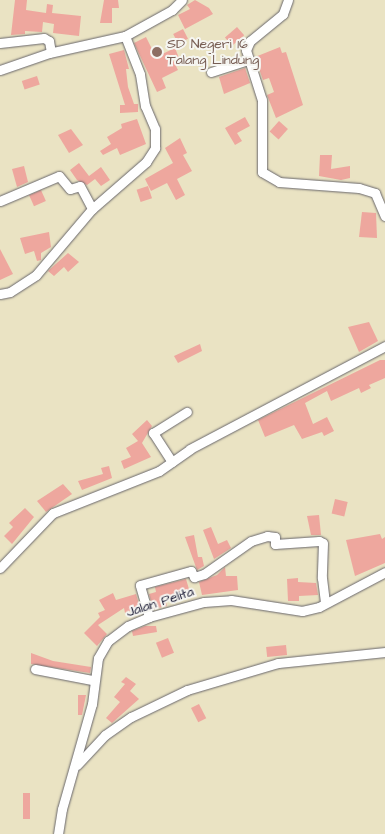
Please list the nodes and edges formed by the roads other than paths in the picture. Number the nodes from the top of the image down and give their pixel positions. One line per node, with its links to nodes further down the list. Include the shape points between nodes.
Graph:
1 (182, 0): 3 (street, via 172,10)
2 (288, 0): 6 (street, via 284,14 250,40 246,50)
3 (125, 36): 5 (street); 10 (street, via 140,74 145,106 154,129 155,148 146,162)
4 (0, 43): 5 (street, via 44,38 49,41)
5 (51, 52): 7 (street)
6 (248, 60): 8 (street); 11 (street, via 262,100 262,172 280,182 358,188 375,193)
7 (0, 70)
8 (211, 72)
9 (0, 201): 10 (street, via 59,176 70,189 80,186)
10 (92, 209): 12 (street, via 36,275 17,288)
11 (385, 216)
12 (0, 294)
13 (385, 346): 15 (street, via 190,449)
14 (187, 412): 15 (street, via 153,433)
15 (172, 462): 16 (street, via 159,472 53,513)
16 (0, 568)
17 (385, 572): 18 (street, Jalan Pelita)
18 (325, 603): 19 (street, Jalan Pelita, via 302,611 232,600 204,602); 19 (street, via 323,543 275,544 275,537 267,536 251,541 204,574 194,577 191,571 140,585)
19 (149, 617): 22 (street, Jalan Pelita, via 128,626 108,641 98,658)
20 (385, 652): 23 (street, via 278,663 187,690 111,731)
21 (35, 668): 22 (street)
22 (92, 680): 23 (street, Jalan Pelita, via 92,704)
23 (76, 767): 24 (street, Jalan Pelita, via 62,809)
24 (58, 834)

